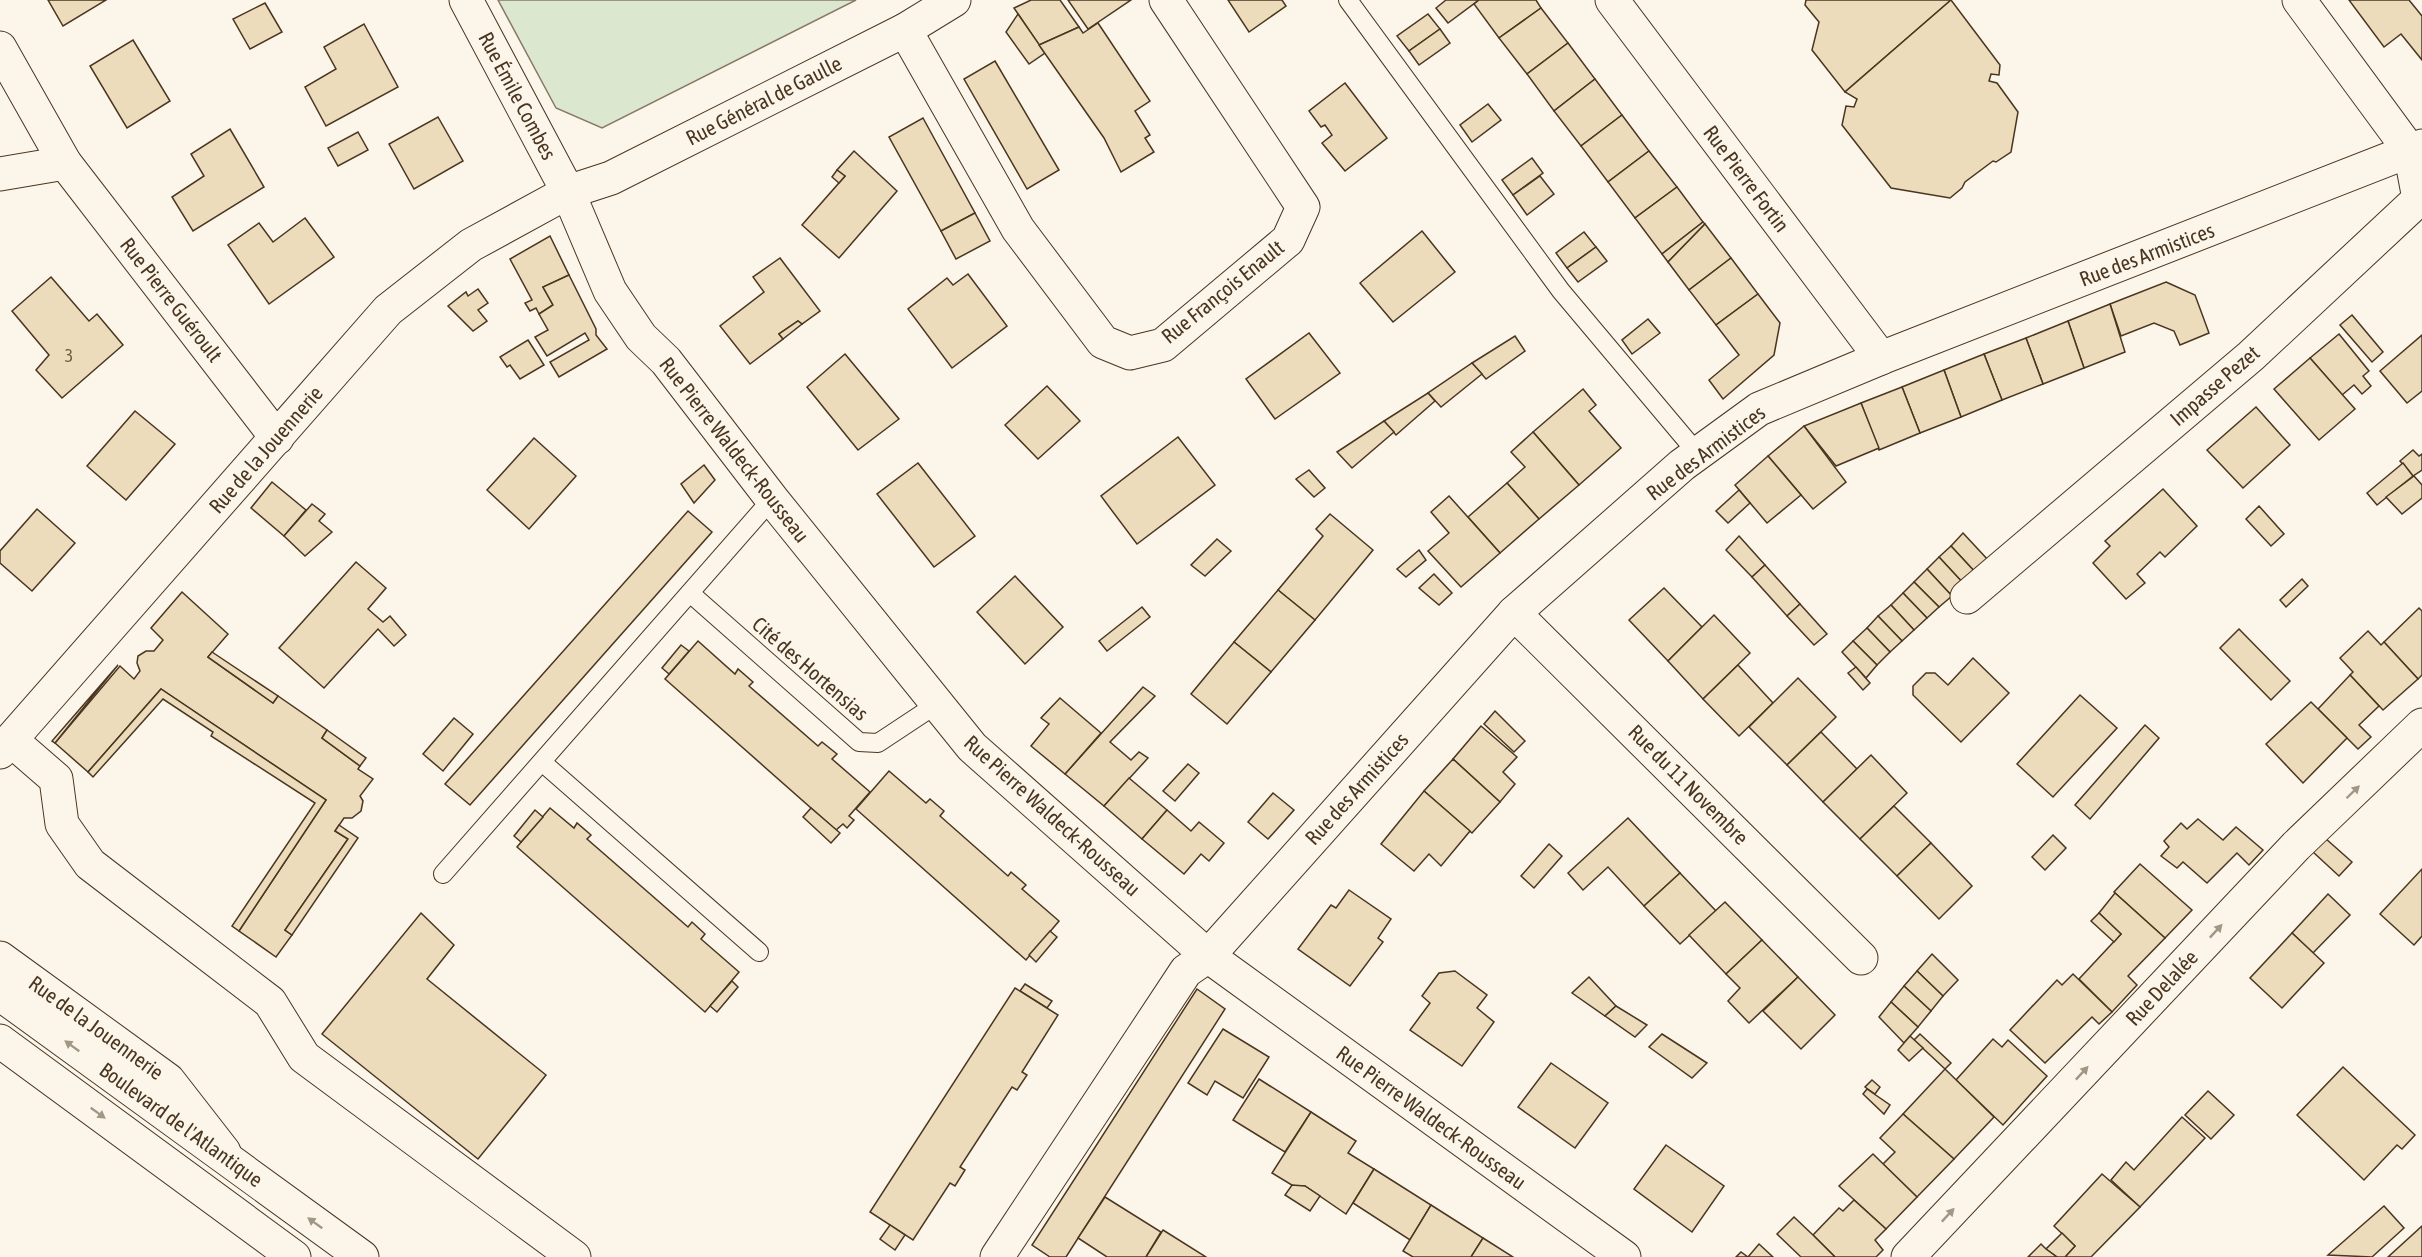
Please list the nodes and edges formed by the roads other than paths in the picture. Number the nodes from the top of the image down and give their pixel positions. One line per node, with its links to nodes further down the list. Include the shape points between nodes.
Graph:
1 (466, 0): 12 (street, Rue Émile Combes)
2 (954, 0): 7 (street, Rue Général de Gaulle)
3 (1166, 0): 7 (street, Rue François Enault, via 1303,207 1288,240 1163,345 1130,353 1103,342 1018,229)
4 (1348, 0): 15 (lane, via 1561,291)
5 (1612, 0): 13 (street, Rue Pierre Fortin)
6 (2299, 0): 9 (street)
7 (905, 30): 12 (street, Rue Général de Gaulle, via 611,178)
8 (0, 48): 10 (street, Rue Pierre Guéroult)
9 (2416, 149): 13 (street, Rue des Armistices); 18 (street, Impasse Pezet, via 2419,200 2251,356)
10 (65, 163): 11 (street); 14 (street, Rue Pierre Guéroult)
11 (0, 174)
12 (568, 192): 14 (street, Rue de la Jouennerie, via 471,244 388,310); 16 (street, Rue Pierre Waldeck-Rousseau, via 610,291 641,337 666,361)
13 (1881, 358): 15 (street, Rue des Armistices, via 1759,409)
14 (277, 438): 22 (street, Rue de la Jouennerie)
15 (1698, 454): 19 (street, Rue des Armistices)
16 (772, 499): 17 (lane); 20 (street, Rue Pierre Waldeck-Rousseau)
17 (690, 593): 20 (lane, Cité des Hortensias, via 859,742 878,743); 23 (lane)
18 (1967, 597)
19 (1514, 612): 26 (street, Rue des Armistices); 28 (street, Rue du 11 Novembre)
20 (937, 704): 26 (street, Rue Pierre Waldeck-Rousseau, via 972,747)
21 (2422, 725): 38 (street, Rue Delalée, one-way to 21, via 2296,846)
22 (5, 746): 32 (street, via 56,779 62,824 90,864 270,1002 304,1057)
23 (542, 762): 24 (lane); 25 (lane)
24 (443, 874)
25 (759, 952)
26 (1208, 956): 36 (street, Rue des Armistices, via 1186,970); 37 (street, Rue Pierre Waldeck-Rousseau)
27 (0, 958): 31 (street, Rue de la Jouennerie, via 168,1080)
28 (1861, 958)
29 (0, 994): 31 (street, Boulevard de l'Atlantique, one-way to 29)
30 (0, 1041): 33 (street, Boulevard de l'Atlantique, one-way to 33)
31 (231, 1161): 34 (street, Boulevard de l'Atlantique, one-way to 31)
32 (529, 1242): 35 (street)
33 (294, 1257)
34 (362, 1257)
35 (574, 1257)
36 (997, 1257)
37 (1624, 1257)
38 (1908, 1257)

